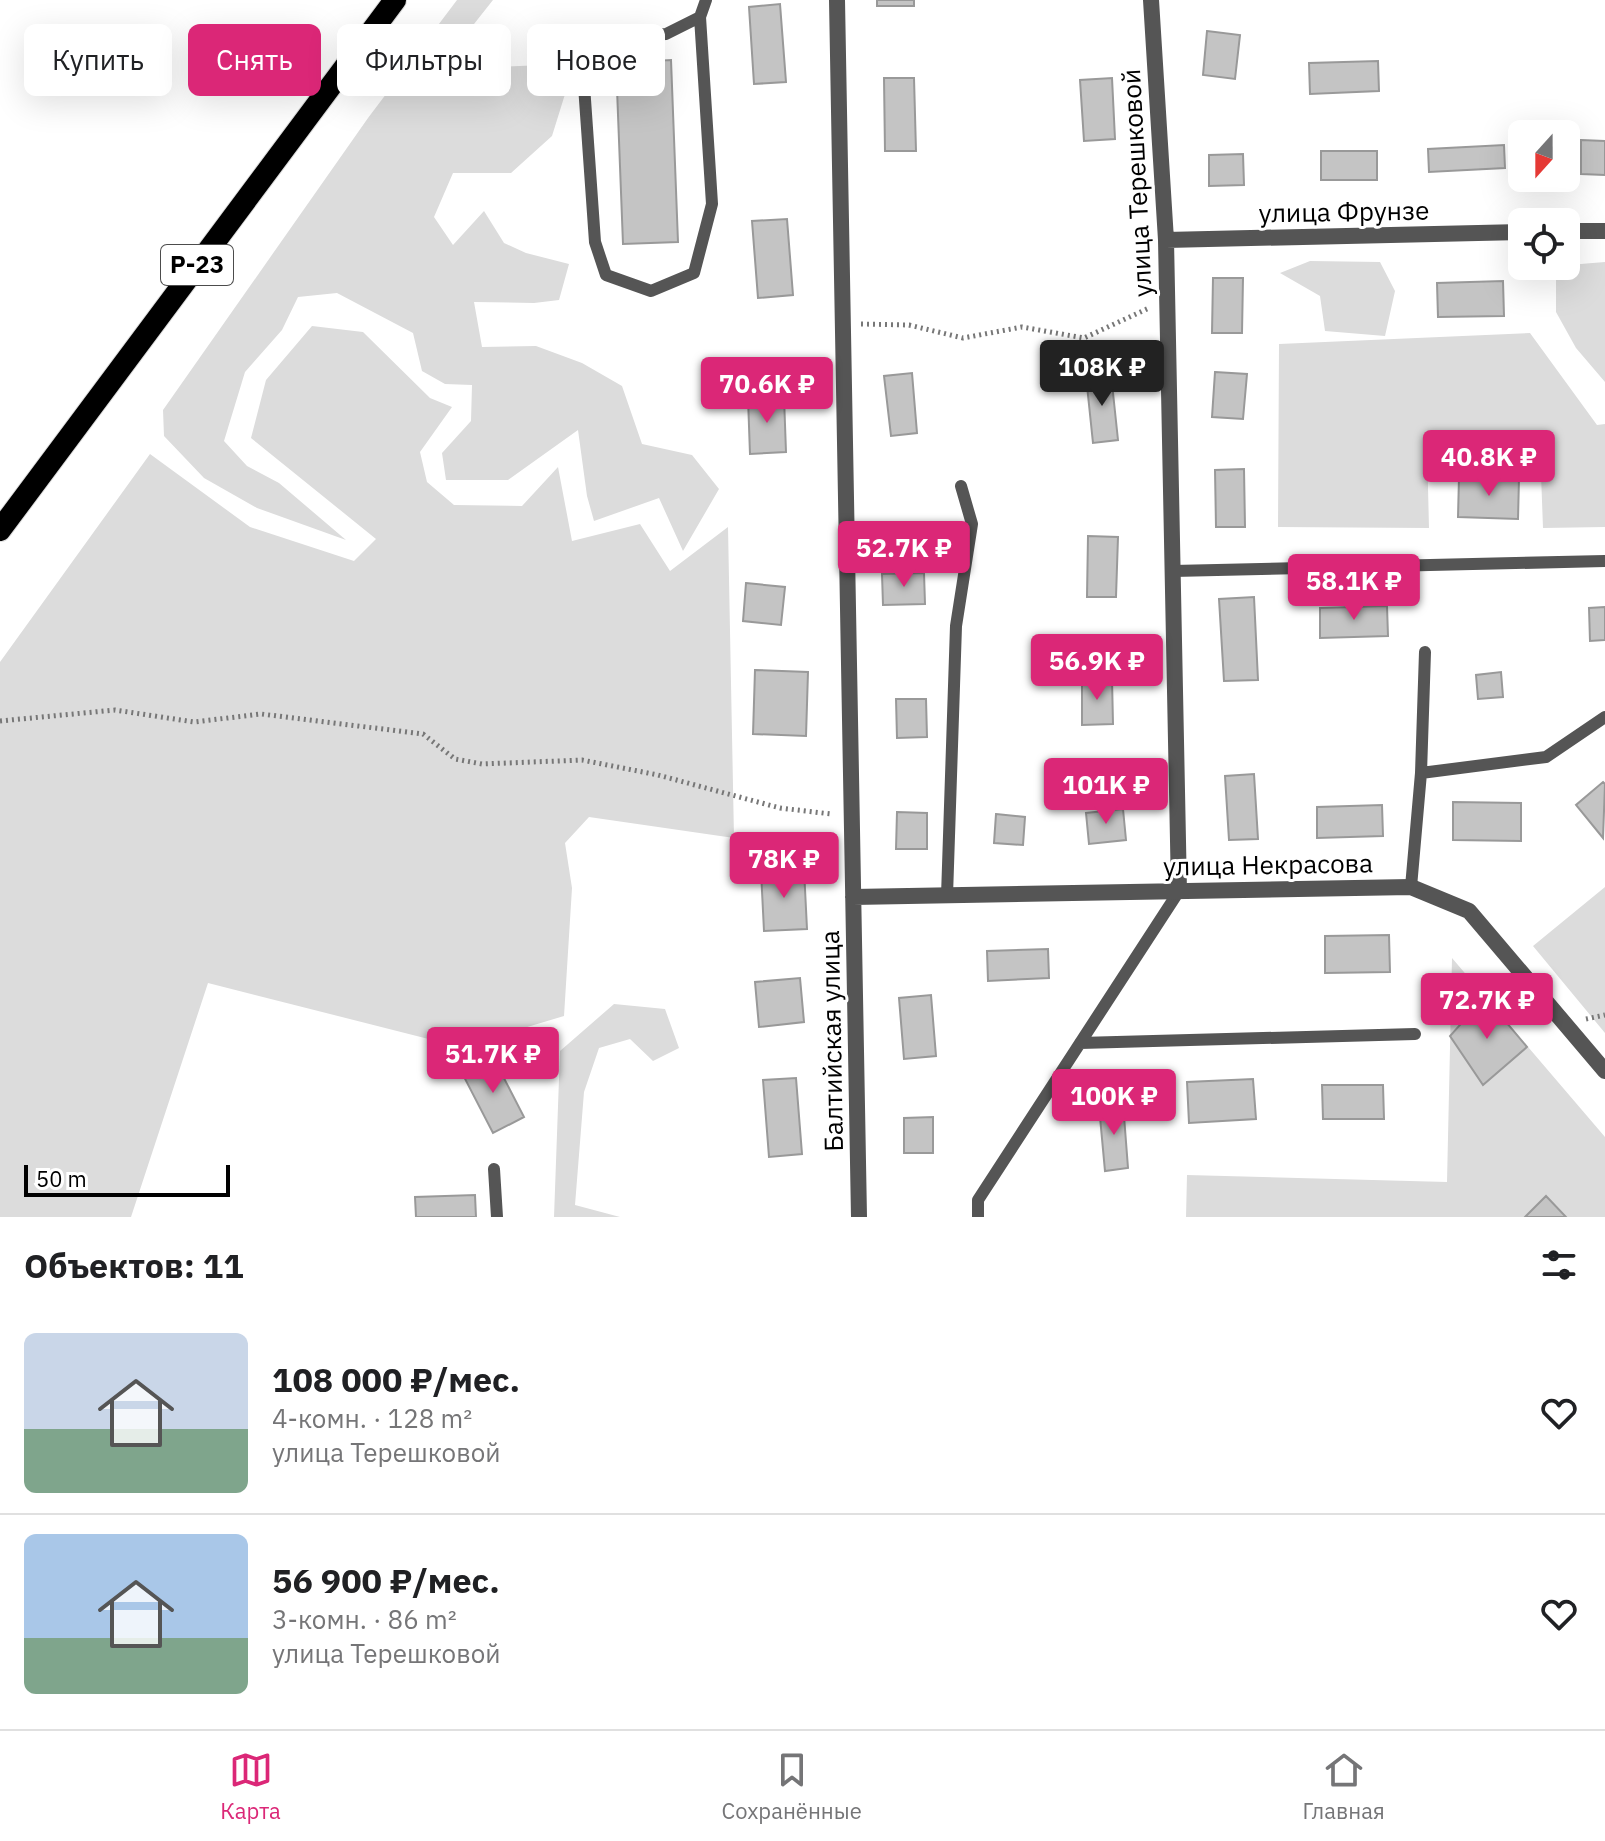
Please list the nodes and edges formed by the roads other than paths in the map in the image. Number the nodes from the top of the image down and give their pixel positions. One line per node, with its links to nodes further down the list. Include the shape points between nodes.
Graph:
1 (395, 0): 11 (highway, Р-23)
2 (706, 0): 5 (lane)
3 (837, 0): 20 (street, Балтийская улица)
4 (1151, 0): 9 (street, улица Терешковой)
5 (700, 17): 5 (lane, via 666,34 595,39 582,57 595,242 606,275 651,291 694,273 712,204)
6 (1580, 231): 7 (street)
7 (1605, 231)
8 (1508, 232): 9 (street, улица Фрунзе)
9 (1166, 240): 13 (street, улица Терешковой)
10 (961, 486): 19 (lane, via 972,524 956,626)
11 (0, 530)
12 (1605, 561): 13 (lane)
13 (1173, 571): 18 (street, улица Терешковой)
14 (1425, 652): 16 (lane)
15 (1605, 717): 16 (lane, via 1546,757)
16 (1421, 773): 17 (lane)
17 (1411, 887): 18 (street, улица Некрасова); 23 (street, улица Некрасова, via 1469,911)
18 (1179, 891): 19 (street, улица Некрасова); 22 (lane)
19 (947, 896): 20 (street, улица Некрасова)
20 (853, 897): 26 (street, Балтийская улица)
21 (1415, 1034): 22 (lane)
22 (1080, 1043): 27 (lane, via 978,1200)
23 (1605, 1071)
24 (494, 1169): 25 (lane)
25 (497, 1217)
26 (859, 1217)
27 (978, 1217)

